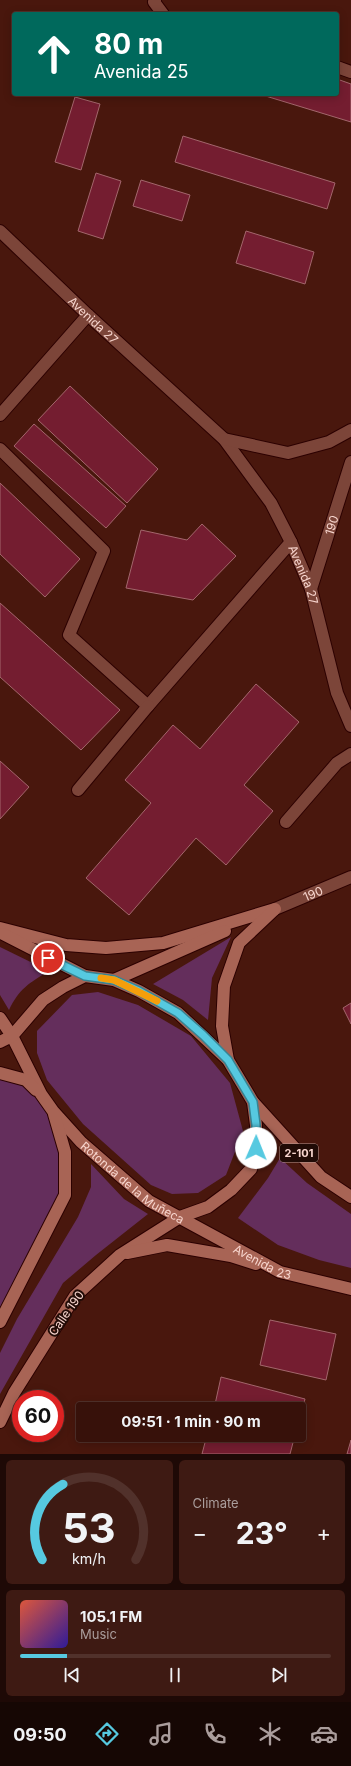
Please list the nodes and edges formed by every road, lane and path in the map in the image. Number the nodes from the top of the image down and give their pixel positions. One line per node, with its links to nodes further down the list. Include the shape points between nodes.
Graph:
1 (155, 0): 2 (street)
2 (161, 12)
3 (339, 68): 4 (street)
4 (351, 72)
5 (0, 231): 6 (street, Avenida 27)
6 (88, 315): 7 (street); 9 (street, Avenida 27)
7 (0, 415)
8 (351, 430): 9 (street, Avenida 27, via 329,442 288,454)
9 (224, 439): 12 (street, Avenida 27, via 271,503)
10 (0, 449): 14 (street, via 104,551 69,635)
11 (351, 462): 13 (street, 190)
12 (291, 542): 13 (street, Avenida 27); 14 (street)
13 (311, 589): 15 (street, Avenida 27, via 337,693)
14 (148, 706): 17 (street)
15 (351, 726)
16 (351, 754): 18 (street, via 337,763)
17 (78, 790)
18 (286, 822)
19 (351, 877): 20 (street, 190)
20 (275, 909): 21 (main road, via 163,943 106,948 66,945); 24 (main road); 28 (main road, via 239,943 224,986 222,1026)
21 (0, 928)
22 (0, 932): 23 (main road)
23 (85, 976): 24 (main road, Rotonda de la Muñeca); 26 (main road, via 63,986 43,1000)
24 (114, 980): 28 (main road, Rotonda de la Muñeca, via 178,1013)
25 (0, 1018): 26 (main road, Rotonda de la Muñeca)
26 (12, 1036): 27 (main road); 30 (main road, Rotonda de la Muñeca)
27 (0, 1042)
28 (228, 1060): 31 (main road, Rotonda de la Muñeca)
29 (0, 1073): 30 (main road, via 26,1080)
30 (41, 1094): 32 (main road, Rotonda de la Muñeca)
31 (253, 1102): 33 (main road, 2-101, via 321,1177); 34 (main road, Rotonda de la Muñeca, via 256,1148 251,1169 232,1190 208,1207)
32 (53, 1111): 34 (main road, Rotonda de la Muñeca, via 81,1142 149,1201); 38 (main road, via 65,1152 65,1195)
33 (351, 1196)
34 (180, 1217): 35 (main road, Calle 190); 36 (main road, Avenida 23)
35 (120, 1255): 36 (main road, via 167,1245 231,1256); 39 (main road, Calle 190, via 75,1296 14,1393)
36 (280, 1272): 37 (main road, Avenida 23)
37 (351, 1289)
38 (0, 1322)
39 (0, 1422)

